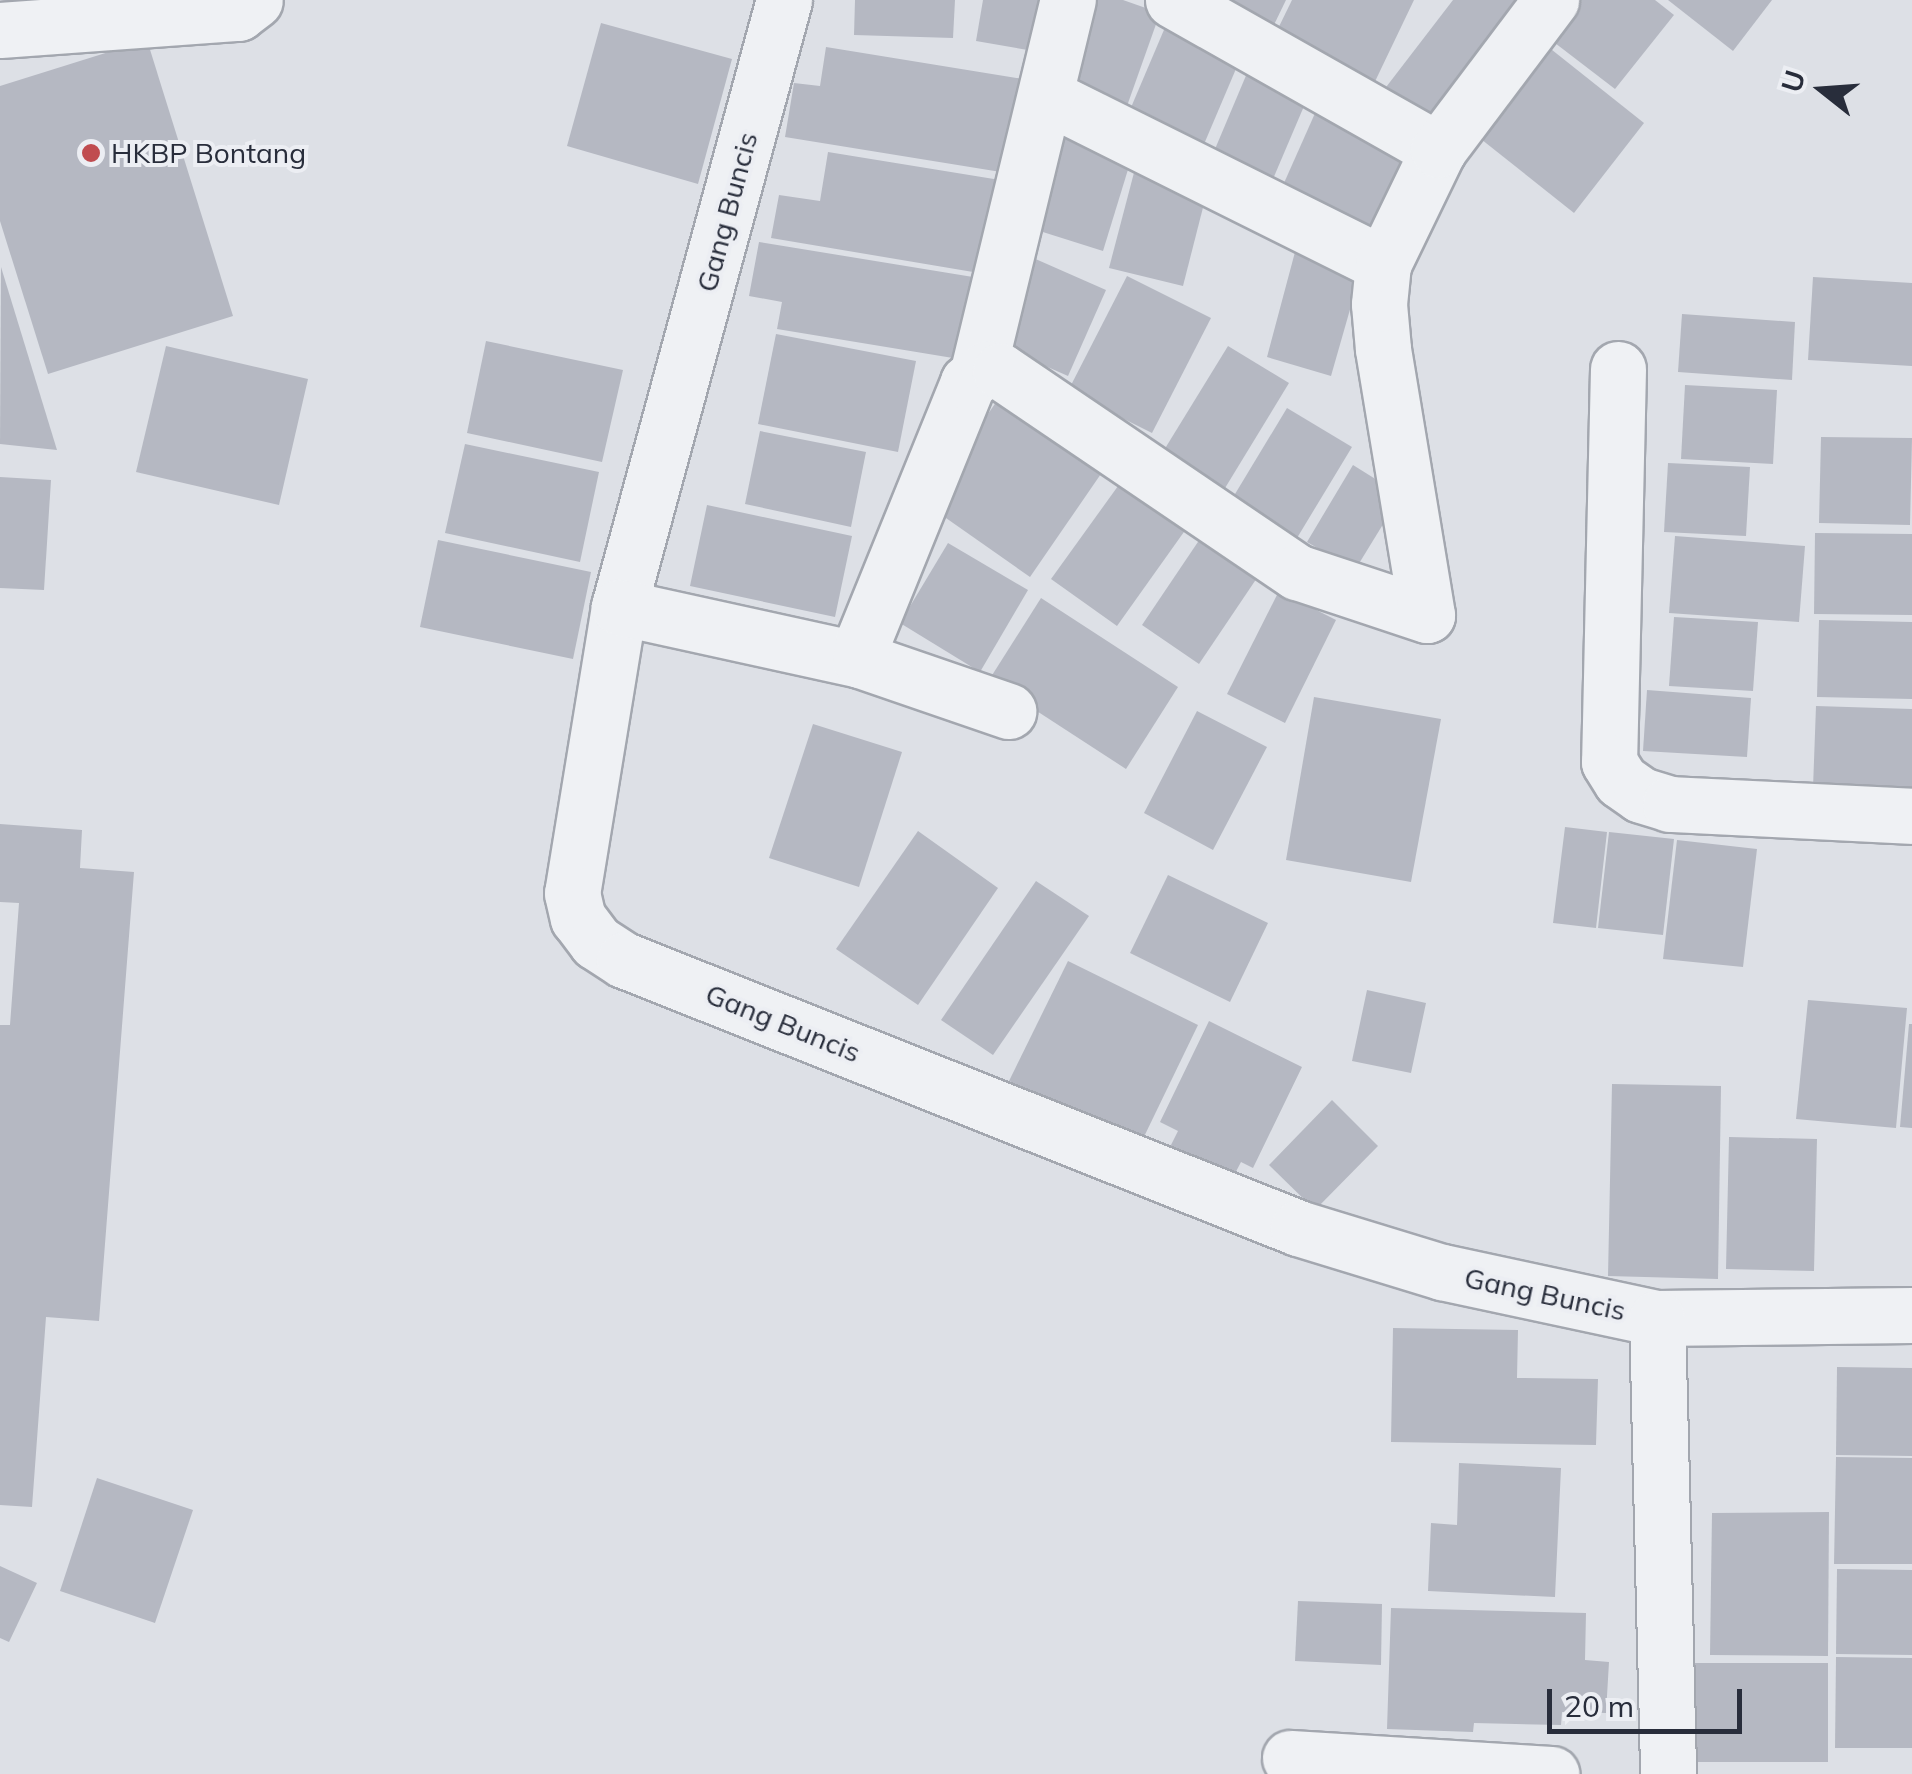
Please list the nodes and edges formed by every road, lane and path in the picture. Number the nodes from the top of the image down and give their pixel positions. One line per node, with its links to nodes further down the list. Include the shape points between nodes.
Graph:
1 (255, 0): 6 (street, via 238,13)
2 (784, 0): 12 (street, Gang Buncis)
3 (1068, 0): 7 (street)
4 (1174, 0): 8 (street)
5 (1551, 0): 8 (street)
6 (0, 30)
7 (1046, 96): 9 (street); 11 (street)
8 (1438, 150): 9 (street)
9 (1383, 264): 11 (street, via 1383,350 1427,615 1297,572 1000,371)
10 (1618, 369): 15 (street, via 1609,762 1622,782 1670,804)
11 (978, 371): 13 (street, via 968,382)
12 (619, 607): 13 (street); 17 (street, Gang Buncis, via 572,893 578,918 596,942 642,967 1298,1228 1442,1272)
13 (860, 660): 14 (street)
14 (1008, 711)
15 (1912, 816)
16 (1912, 1316): 17 (street, Gang Buncis)
17 (1657, 1318): 20 (street)
18 (1290, 1758): 19 (street)
19 (1552, 1774)
20 (1668, 1774)

